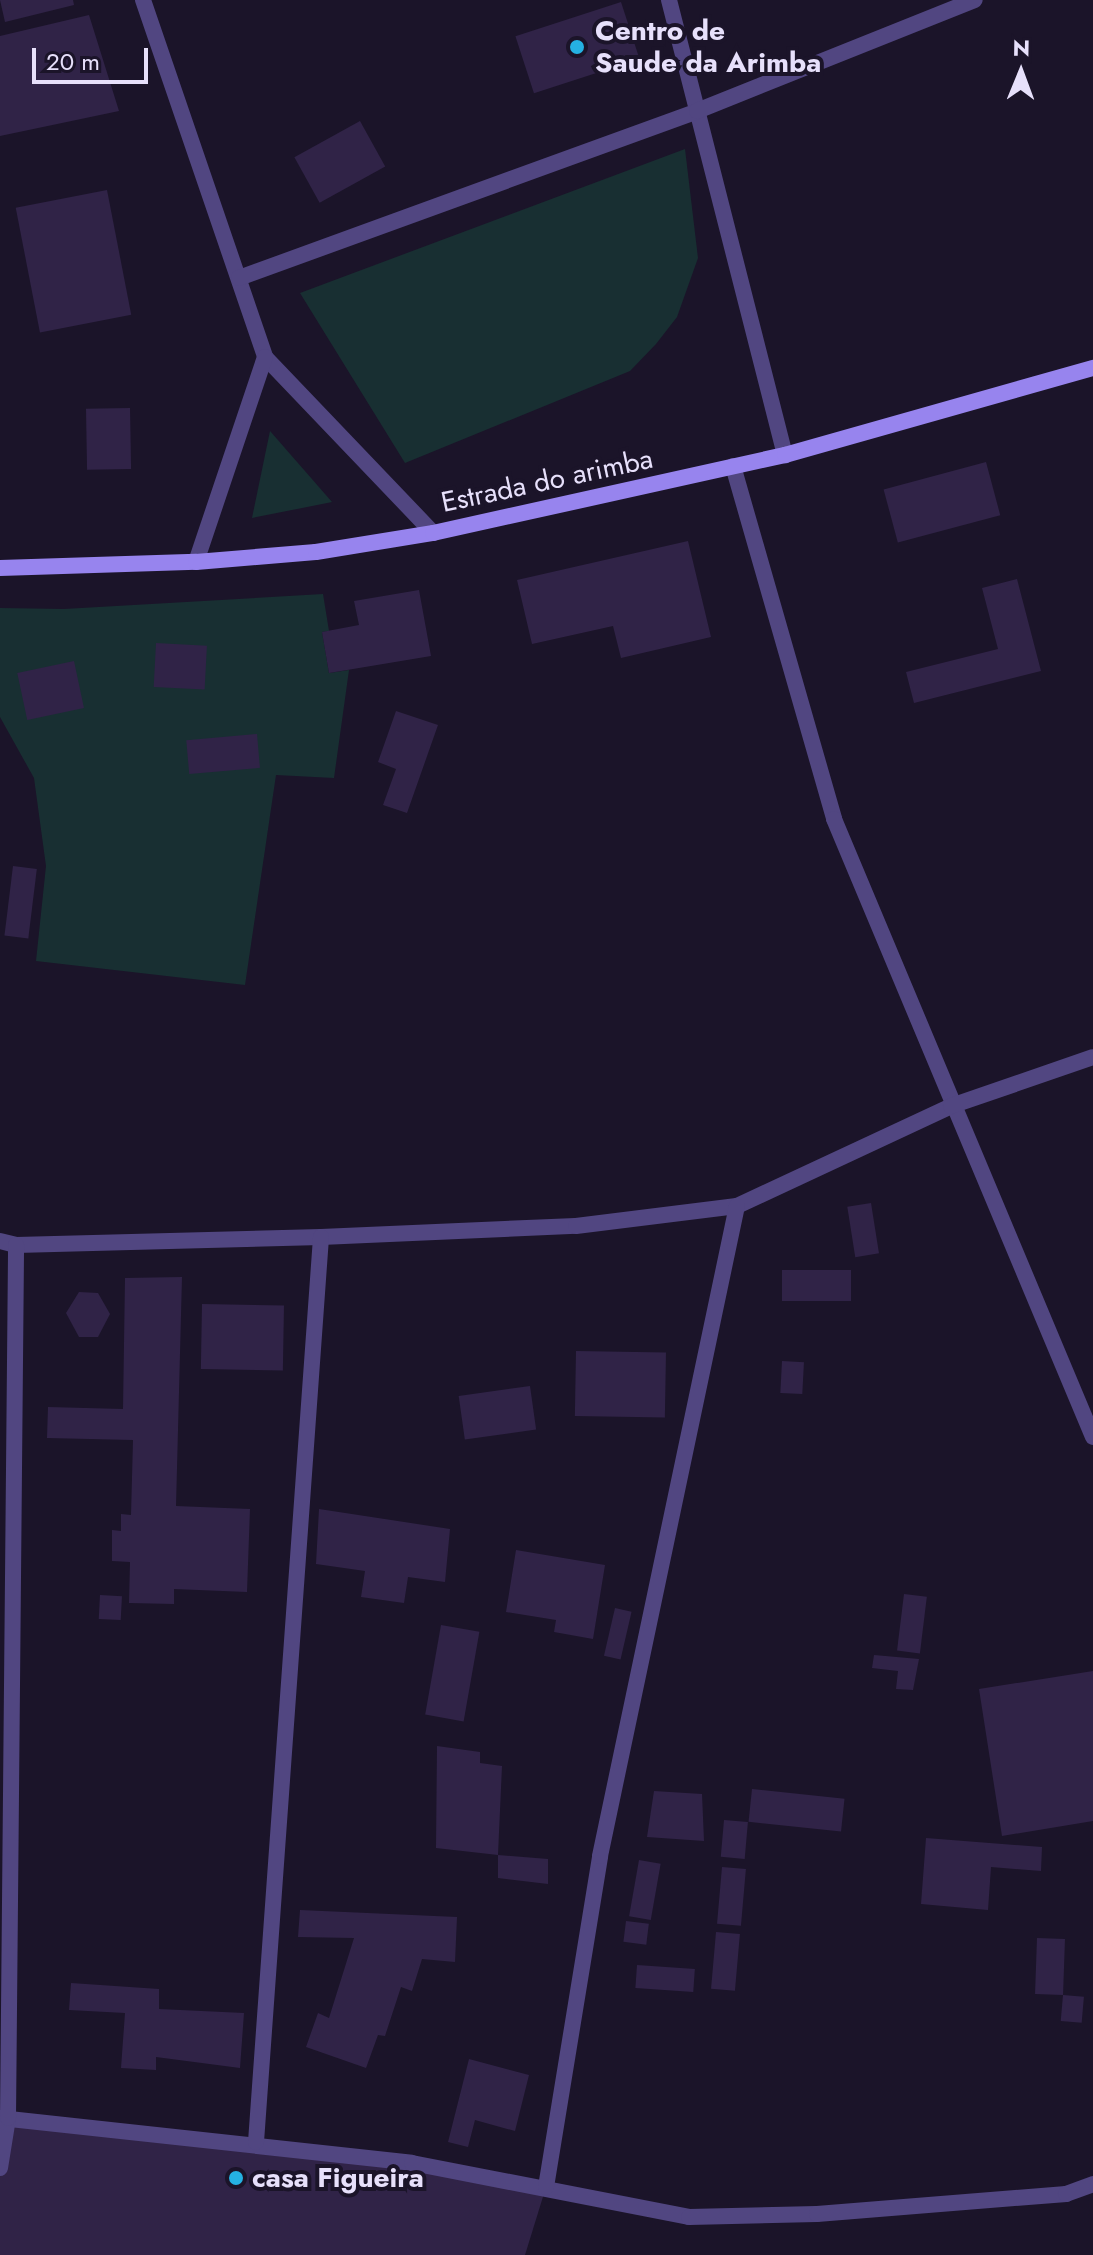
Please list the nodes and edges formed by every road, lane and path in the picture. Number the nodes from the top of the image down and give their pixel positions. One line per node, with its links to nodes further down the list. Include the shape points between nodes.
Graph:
1 (143, 0): 5 (street)
2 (669, 0): 4 (street)
3 (975, 0): 4 (street)
4 (697, 111): 5 (street); 8 (street)
5 (239, 278): 6 (street)
6 (265, 357): 10 (street); 11 (street)
7 (1093, 368): 8 (main road, Estrada do arimba)
8 (785, 455): 9 (main road, Estrada do arimba)
9 (733, 466): 10 (main road, Estrada do arimba); 14 (street, via 834,819)
10 (433, 533): 11 (main road, Estrada do arimba, via 316,552)
11 (196, 562): 12 (main road, Estrada do arimba)
12 (0, 568)
13 (1093, 1057): 14 (street)
14 (951, 1106): 15 (street); 18 (street)
15 (737, 1206): 16 (street, via 576,1226); 23 (street, via 600,1856)
16 (321, 1237): 17 (street); 20 (street)
17 (8, 1243): 19 (street)
18 (1093, 1437)
19 (4, 2118): 20 (street); 21 (street)
20 (256, 2142): 23 (street)
21 (0, 2168)
22 (1093, 2184): 23 (street, via 1066,2194 817,2214 689,2217)
23 (546, 2187)

